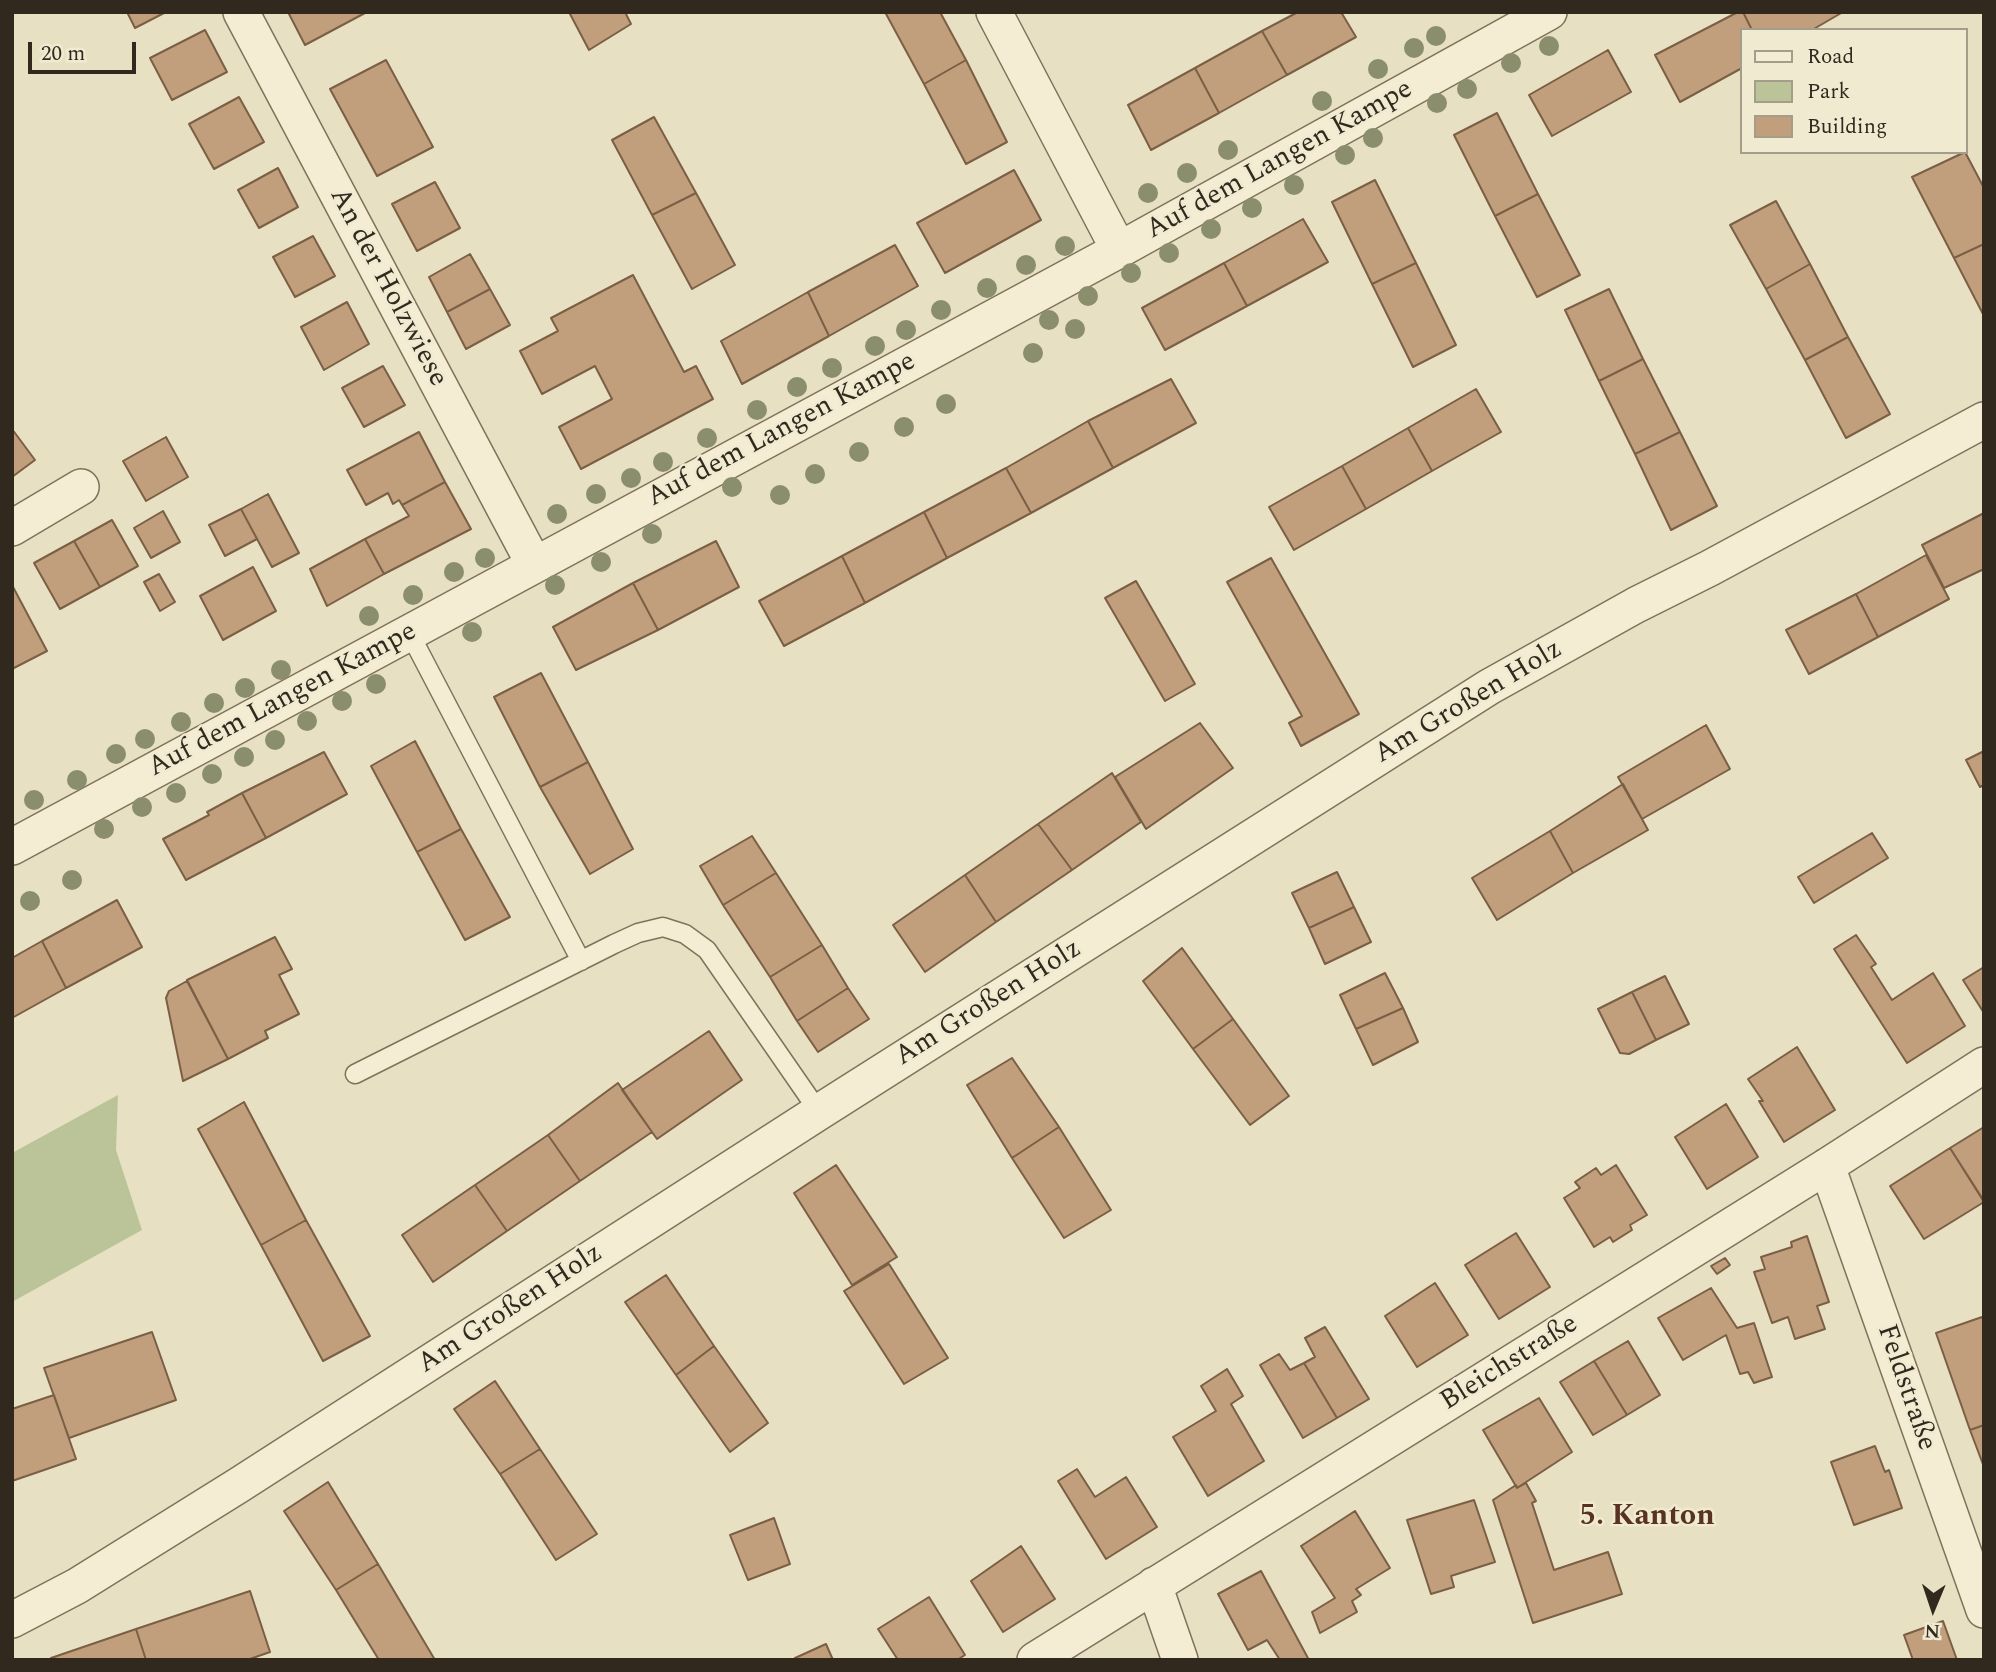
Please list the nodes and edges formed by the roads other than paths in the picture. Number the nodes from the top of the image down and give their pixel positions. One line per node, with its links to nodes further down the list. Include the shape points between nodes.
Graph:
1 (241, 12): 8 (street, An der Holzwiese)
2 (994, 12): 4 (street)
3 (1549, 12): 4 (street, Auf dem Langen Kampe)
4 (1119, 250): 8 (street, Auf dem Langen Kampe)
5 (1984, 420): 14 (street, Am Großen Holz, via 1489,687)
6 (81, 487): 7 (street)
7 (12, 528)
8 (534, 564): 9 (street, Auf dem Langen Kampe)
9 (410, 634): 10 (street, Auf dem Langen Kampe); 11 (lane)
10 (12, 847)
11 (581, 961): 13 (lane); 14 (lane, via 638,933 663,928 685,934 706,950)
12 (1984, 1065): 15 (street, Bleichstraße)
13 (355, 1074)
14 (818, 1112): 18 (street, Am Großen Holz, via 240,1485 77,1586)
15 (1827, 1166): 16 (street, Bleichstraße); 17 (street, Feldstraße)
16 (1154, 1585): 19 (street, Bleichstraße); 20 (street)
17 (1984, 1610)
18 (12, 1620)
19 (1035, 1660)
20 (1180, 1660)

